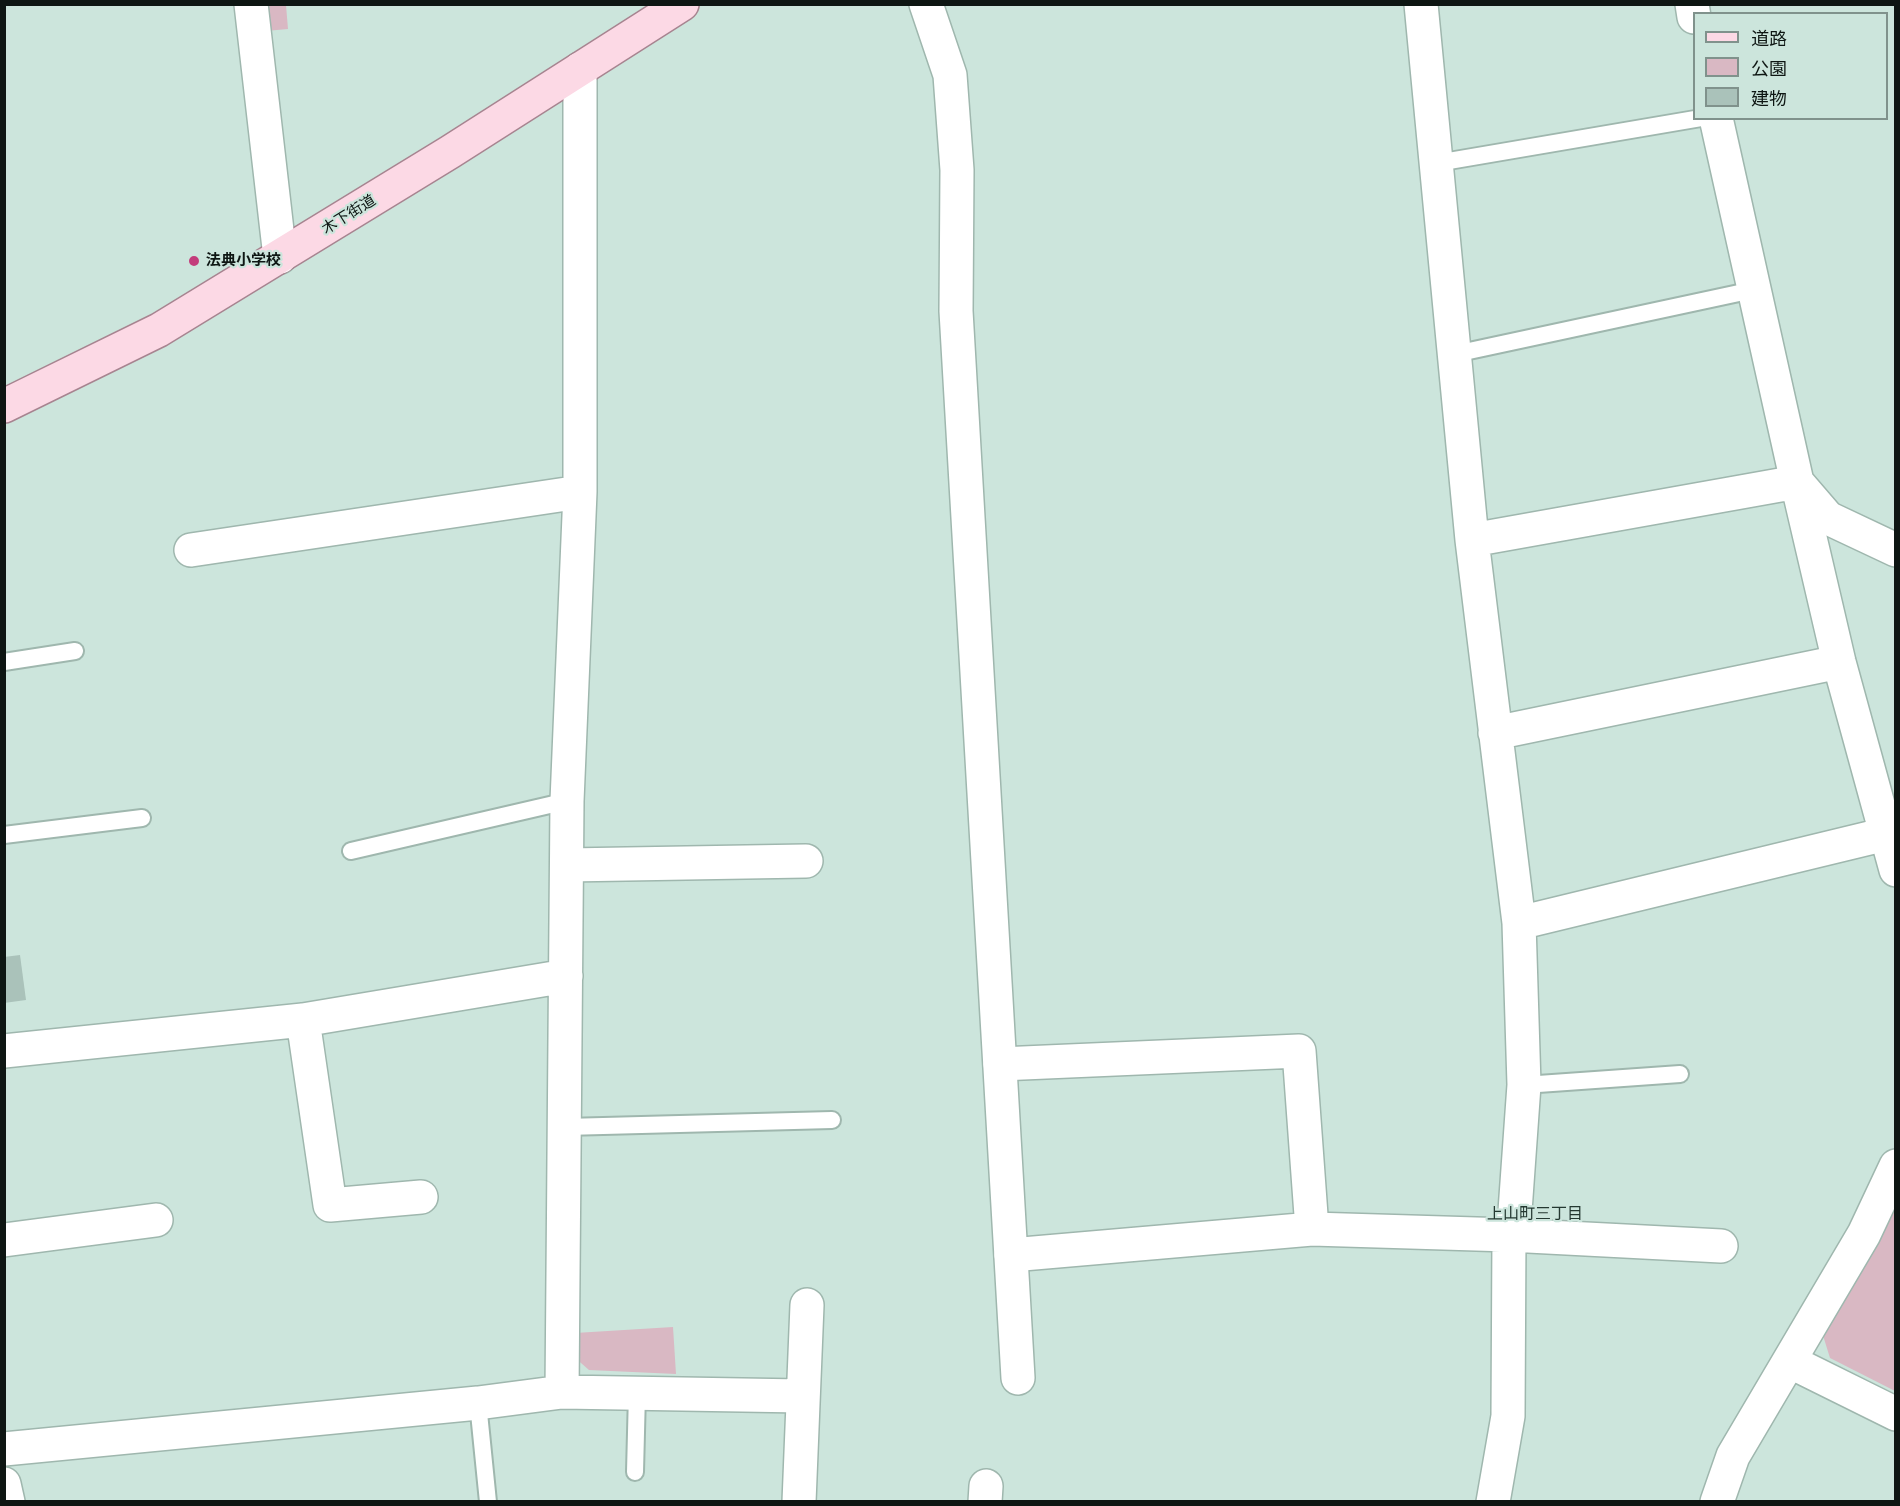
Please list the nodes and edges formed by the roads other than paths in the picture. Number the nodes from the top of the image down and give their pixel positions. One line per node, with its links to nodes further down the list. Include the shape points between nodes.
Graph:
1 (251, 4): 9 (street)
2 (682, 4): 5 (main road, 木下街道)
3 (926, 4): 34 (street, via 950,75 957,170 957,311)
4 (1421, 4): 8 (street)
5 (580, 69): 9 (main road, 木下街道); 14 (street)
6 (1693, 119): 8 (lane)
7 (1716, 120): 10 (street)
8 (1437, 163): 11 (street)
9 (280, 257): 12 (main road, 木下街道, via 159,330)
10 (1753, 290): 11 (lane); 13 (street)
11 (1455, 354): 15 (street)
12 (4, 406)
13 (1797, 482): 15 (street); 17 (street, via 1828,518); 20 (street)
14 (580, 492): 16 (street); 22 (street)
15 (1472, 540): 21 (street)
16 (191, 550)
17 (1896, 550)
18 (75, 651): 19 (lane)
19 (4, 662)
20 (1839, 662): 21 (street); 24 (street)
21 (1495, 733): 30 (street)
22 (567, 801): 26 (lane); 28 (street)
23 (142, 818): 25 (lane)
24 (1891, 831): 29 (street); 30 (street)
25 (4, 835)
26 (351, 850)
27 (806, 861): 28 (street)
28 (567, 865): 31 (street)
29 (1896, 870)
30 (1519, 923): 36 (street)
31 (566, 976): 32 (street); 38 (street)
32 (303, 1020): 33 (street); 40 (street, via 330,1204)
33 (4, 1051)
34 (1000, 1064): 42 (street, via 1299,1051); 46 (street)
35 (1680, 1074): 36 (lane)
36 (1524, 1084): 43 (street, via 1515,1211)
37 (832, 1120): 38 (lane)
38 (565, 1127): 50 (street)
39 (1896, 1166): 48 (street, via 1864,1234)
40 (420, 1197)
41 (156, 1220): 44 (street)
42 (1312, 1229): 43 (street); 46 (street)
43 (1509, 1235): 45 (street); 61 (street, via 1508,1416)
44 (4, 1240)
45 (1721, 1246)
46 (1011, 1255): 49 (street)
47 (807, 1305): 52 (street)
48 (1789, 1361): 54 (street); 62 (street, via 1733,1456)
49 (1018, 1377)
50 (562, 1392): 51 (street); 53 (street)
51 (637, 1393): 52 (street); 56 (lane)
52 (802, 1396): 60 (street)
53 (478, 1403): 55 (street); 59 (lane)
54 (1896, 1414)
55 (4, 1449)
56 (635, 1472)
57 (4, 1484): 58 (street)
58 (8, 1502)
59 (488, 1502)
60 (799, 1502)
61 (1493, 1502)
62 (1718, 1502)

